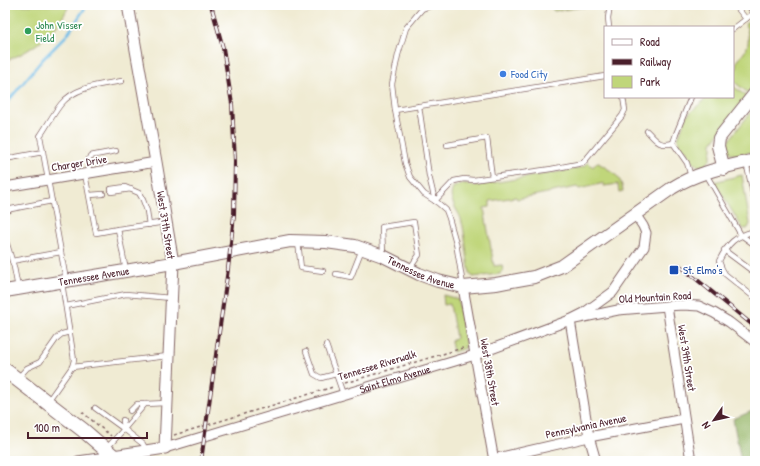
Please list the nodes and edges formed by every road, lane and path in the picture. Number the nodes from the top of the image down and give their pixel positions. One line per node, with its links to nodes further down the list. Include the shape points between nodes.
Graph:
1 (128, 5): 25 (street, West 37th Street)
2 (433, 5): 17 (lane, via 422,9 406,28 392,84)
3 (610, 5): 9 (lane)
4 (735, 5): 8 (lane)
5 (753, 5): 6 (main road)
6 (755, 8)
7 (755, 12): 8 (lane)
8 (746, 19): 10 (lane)
9 (609, 26)
10 (734, 28)
11 (604, 76): 16 (lane)
12 (122, 81): 22 (lane, via 88,87 61,104 40,136)
13 (755, 93): 26 (main road, via 719,138 718,146)
14 (623, 98): 29 (lane, via 625,110 622,116 583,162)
15 (691, 98): 19 (lane)
16 (419, 106): 17 (lane); 37 (lane)
17 (395, 110): 37 (lane, via 410,177 424,194)
18 (647, 130): 19 (lane, via 659,143)
19 (673, 143): 30 (lane, via 687,163)
20 (447, 145): 29 (lane, via 487,138)
21 (116, 151): 28 (lane, via 90,156)
22 (42, 152): 23 (lane); 31 (lane)
23 (5, 159)
24 (750, 161): 26 (main road, Tennessee Avenue); 38 (lane)
25 (156, 162): 28 (street, Charger Drive); 41 (street, West 37th Street)
26 (724, 168): 27 (main road, Tennessee Avenue)
27 (705, 172): 30 (main road, Tennessee Avenue); 45 (lane)
28 (87, 174): 31 (street, Charger Drive); 35 (lane)
29 (492, 177): 37 (lane, via 454,180)
30 (691, 177): 40 (main road, Tennessee Avenue)
31 (48, 180): 32 (street, Charger Drive); 36 (lane)
32 (5, 187)
33 (111, 190): 42 (lane, via 125,187 139,193 147,211)
34 (103, 192): 35 (lane)
35 (90, 194): 43 (lane, via 96,233)
36 (52, 200): 39 (lane); 51 (lane)
37 (435, 201): 61 (lane, via 446,210 449,218)
38 (755, 202)
39 (5, 213)
40 (635, 214): 61 (main road, Tennessee Avenue, via 560,267 496,284); 68 (street, Saint Elmo Avenue, via 646,233 644,247 613,292)
41 (166, 222): 42 (lane); 54 (street, West 37th Street)
42 (149, 225): 43 (lane)
43 (118, 229): 56 (lane)
44 (755, 231): 45 (lane)
45 (741, 235): 48 (lane); 50 (lane)
46 (298, 241): 49 (main road, Tennessee Avenue, via 326,242); 54 (main road, Tennessee Avenue); 57 (lane, via 301,268)
47 (6, 244): 53 (lane)
48 (755, 245)
49 (362, 249): 52 (main road, Tennessee Avenue); 59 (lane, via 351,277)
50 (724, 250): 58 (lane); 65 (lane, via 719,261 725,274)
51 (61, 252): 53 (lane); 60 (lane)
52 (383, 256): 55 (main road, Tennessee Avenue); 55 (lane, via 382,227 414,222 419,255)
53 (12, 261): 62 (lane)
54 (172, 263): 56 (main road, Tennessee Avenue); 64 (street, West 37th Street)
55 (409, 270): 61 (main road, Tennessee Avenue, via 438,281)
56 (126, 271): 60 (main road, Tennessee Avenue)
57 (323, 271)
58 (755, 273)
59 (336, 274)
60 (64, 281): 62 (main road, Tennessee Avenue); 66 (lane)
61 (463, 286): 73 (street, West 38th Street)
62 (18, 288): 63 (main road, Tennessee Avenue)
63 (5, 291)
64 (171, 298): 66 (lane, via 126,294); 74 (street, West 37th Street)
65 (755, 298)
66 (66, 306): 69 (lane)
67 (667, 306): 68 (street, Old Mountain Road, via 618,310); 70 (street, Old Mountain Road, via 699,306 729,322); 87 (street, West 39th Street)
68 (570, 320): 73 (street, Saint Elmo Avenue); 90 (street)
69 (70, 332): 75 (lane, via 74,360); 78 (lane, via 57,338 40,362 27,368)
70 (755, 342)
71 (326, 345): 77 (lane)
72 (306, 351): 77 (lane, via 314,374 321,378)
73 (474, 351): 79 (path, Tennessee Riverwalk, via 465,347); 80 (street, Saint Elmo Avenue); 95 (street, West 38th Street)
74 (169, 356): 75 (lane); 82 (street, West 37th Street)
75 (72, 367): 81 (lane)
76 (5, 370): 78 (main road)
77 (336, 374): 79 (lane)
78 (17, 379): 81 (main road)
79 (340, 385): 80 (lane); 92 (path, Tennessee Riverwalk)
80 (343, 394): 92 (street, Saint Elmo Avenue)
81 (47, 403): 94 (main road)
82 (167, 403): 83 (lane); 92 (street, West 37th Street)
83 (145, 404): 85 (lane, via 137,404); 89 (lane)
84 (95, 408): 89 (lane)
85 (130, 411)
86 (82, 412): 91 (path)
87 (684, 419): 90 (street, Pennsylvania Avenue); 98 (street, West 39th Street)
88 (123, 420): 89 (lane)
89 (124, 429): 91 (lane); 93 (lane, via 143,444)
90 (589, 437): 95 (street, Pennsylvania Avenue); 97 (street)
91 (115, 439): 94 (lane)
92 (165, 443): 93 (street, Saint Elmo Avenue)
93 (146, 451): 94 (street, Saint Elmo Avenue)
94 (112, 456): 96 (street, Saint Elmo Avenue)
95 (493, 460)
96 (79, 461)
97 (596, 461)
98 (691, 461)

